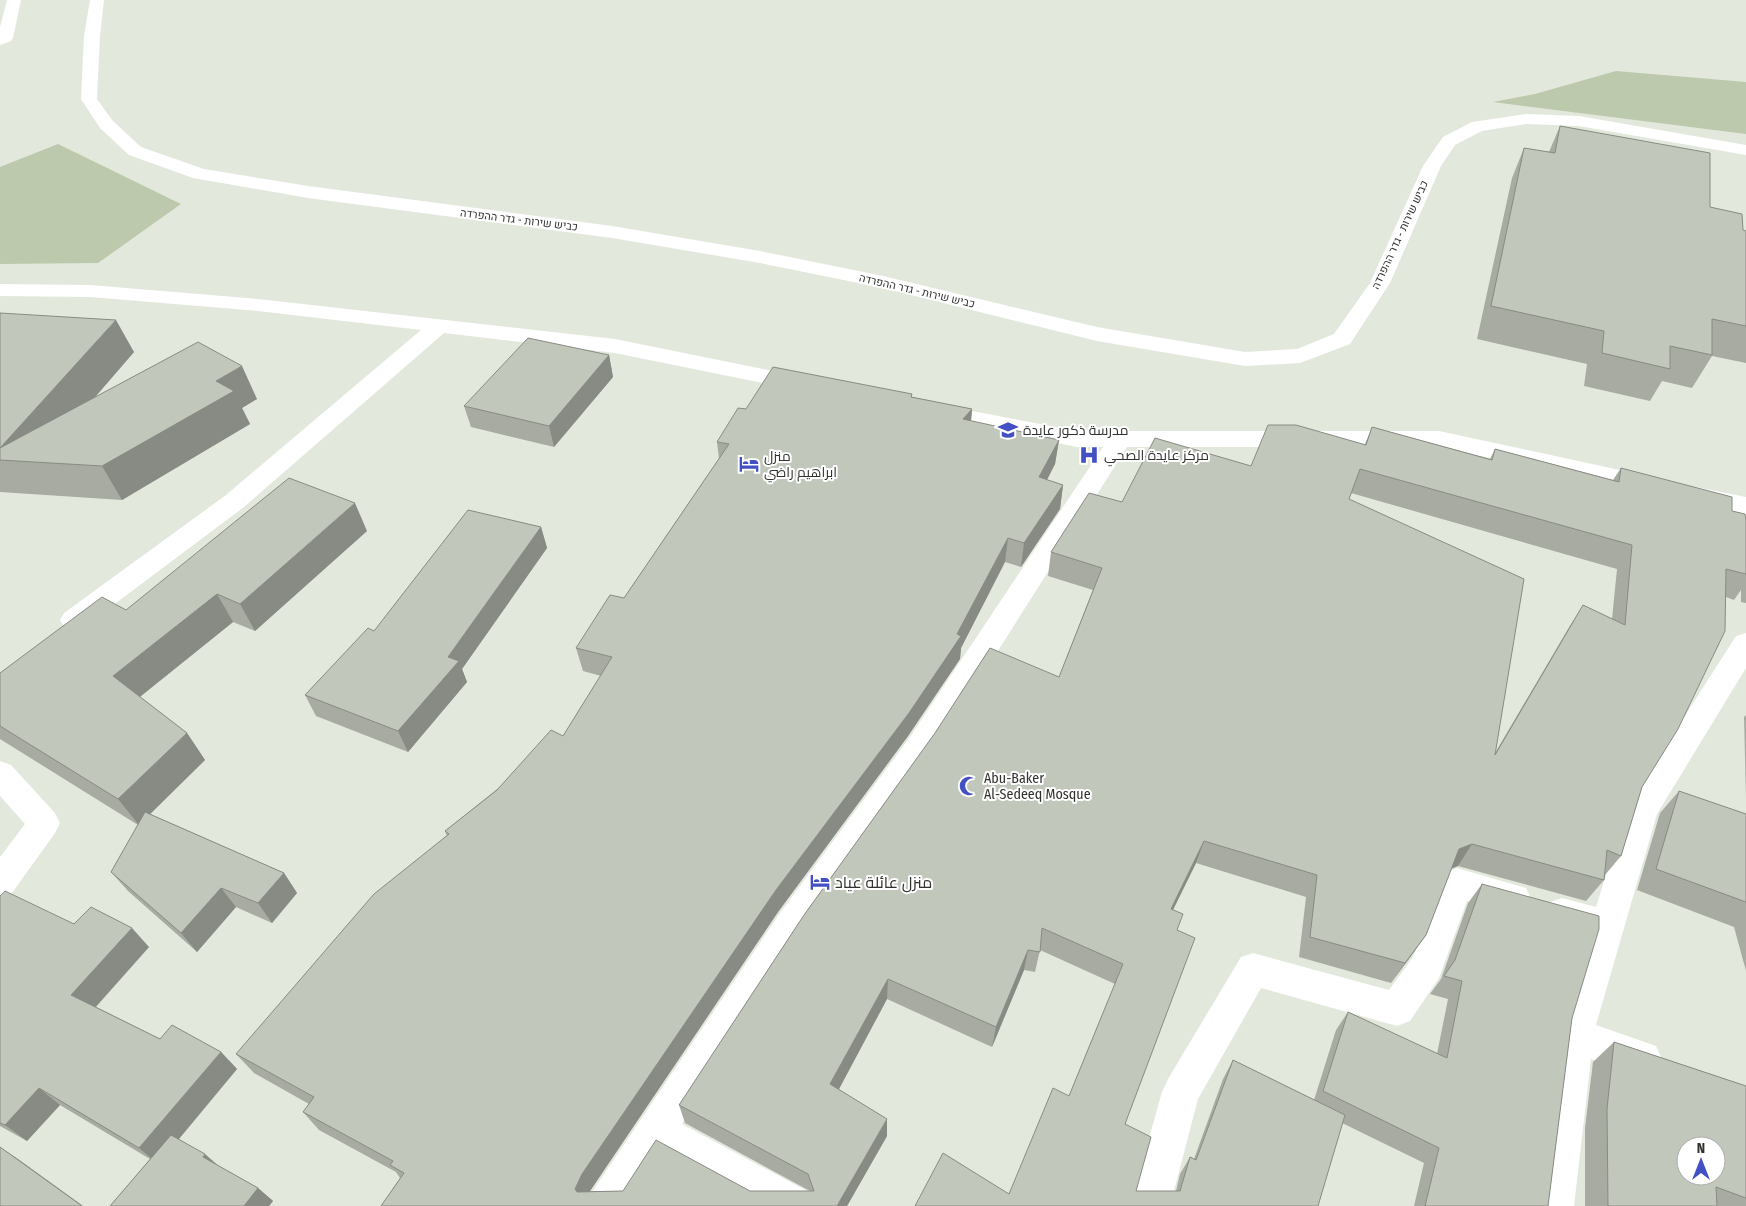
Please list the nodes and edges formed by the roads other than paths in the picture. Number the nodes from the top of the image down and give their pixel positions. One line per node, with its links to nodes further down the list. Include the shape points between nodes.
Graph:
1 (14, 0): 3 (street, via 5,38)
2 (97, 0): 4 (street, כביש שירות - גדר ההפרדה, via 90,99 106,124 135,151 200,174 308,192 612,232 760,257 883,282 1097,334 1245,359 1300,356 1342,339 1380,283 1432,166 1450,141 1478,126 1526,119 1579,121)
3 (0, 40)
4 (1746, 150)
5 (0, 290): 6 (street, via 90,291 258,304)
6 (439, 326): 7 (street, via 615,346); 11 (street, via 235,501)
7 (827, 389)
8 (913, 406): 9 (street, via 1077,439)
9 (1120, 439): 10 (street, via 1438,439 1674,490); 18 (street, via 920,746 792,924)
10 (1741, 513)
11 (55, 634)
12 (1746, 644): 15 (street, via 1642,810)
13 (0, 774): 14 (street, via 44,822)
14 (0, 883)
15 (1607, 925): 16 (street); 21 (street, via 1457,883 1427,966 1397,1009 1253,968 1181,1092)
16 (1575, 1036): 17 (street); 22 (street)
17 (1674, 1069)
18 (656, 1131): 19 (street); 20 (street)
19 (606, 1206)
20 (795, 1206)
21 (1150, 1206)
22 (1554, 1206)

